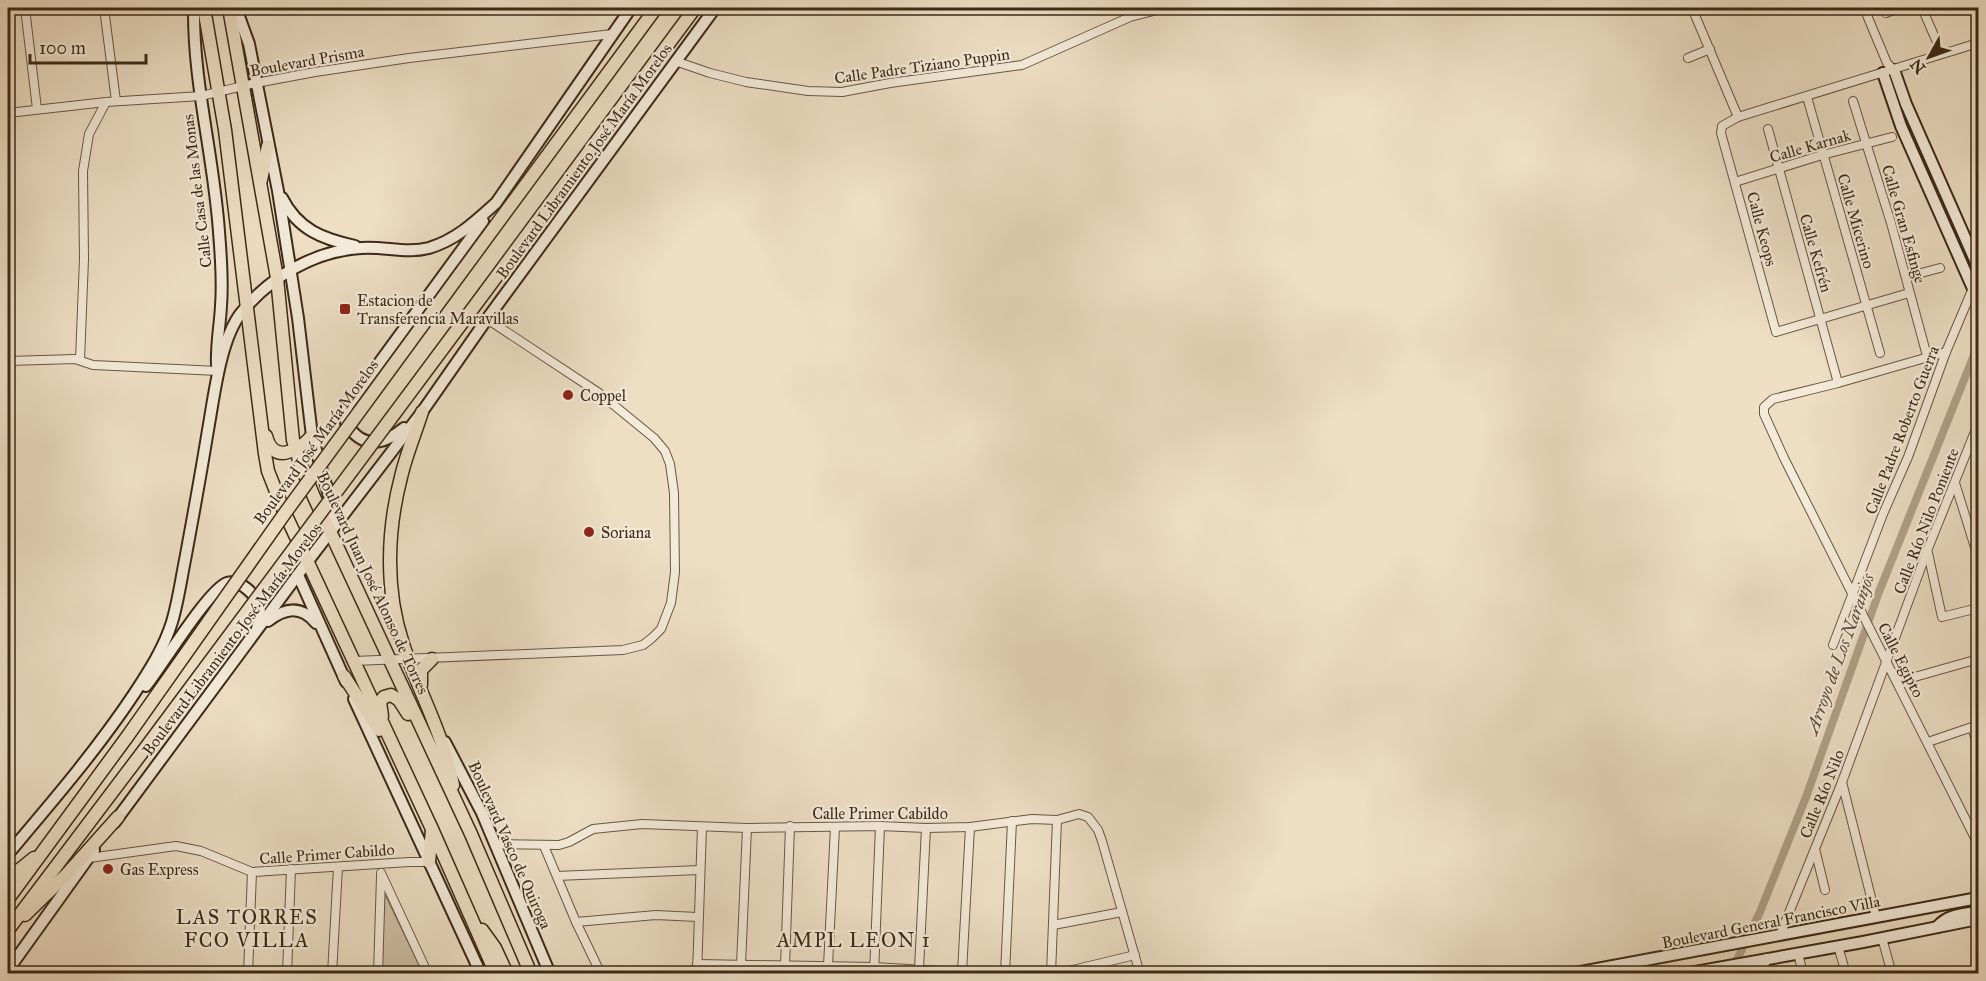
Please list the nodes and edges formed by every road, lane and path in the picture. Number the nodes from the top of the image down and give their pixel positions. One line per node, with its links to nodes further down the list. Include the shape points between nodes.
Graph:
1 (25, 8): 33 (street)
2 (104, 8): 31 (street)
3 (196, 8): 27 (main road); 28 (street, Calle Casa de las Monas)
4 (229, 8): 26 (main road, Boulevard Juan José Alonso de Torres)
5 (236, 8): 25 (street, via 249,44)
6 (631, 8): 18 (street)
7 (656, 8): 116 (main road, Boulevard José María Morelos, bridge, via 285,513)
8 (695, 8): 140 (main road, bridge)
9 (716, 8): 23 (street, Boulevard Libramiento José María Morelos)
10 (1165, 8): 23 (street, Calle Padre Tiziano Puppin, via 1130,17 1022,65 842,92 746,82)
11 (1692, 8): 21 (street)
12 (1864, 8): 24 (street)
13 (1899, 8): 16 (street)
14 (1922, 8): 19 (street)
15 (1974, 8): 17 (street)
16 (1886, 13)
17 (1978, 21)
18 (612, 34): 25 (street, Boulevard Prisma, via 409,58); 45 (street)
19 (1936, 40)
20 (1978, 43): 24 (street)
21 (1710, 49): 22 (street); 35 (street)
22 (1688, 58)
23 (675, 61): 58 (street, Boulevard Libramiento José María Morelos)
24 (1888, 69): 29 (street); 47 (street); 53 (street, via 1901,126)
25 (256, 83): 26 (street, Boulevard Prisma); 39 (street)
26 (242, 86): 27 (street, Boulevard Prisma); 43 (main road, Boulevard Juan José Alonso de Torres)
27 (218, 92): 28 (street, Boulevard Prisma); 56 (main road)
28 (201, 96): 31 (street, Boulevard Prisma); 66 (street, Calle Casa de las Monas, via 220,242)
29 (1807, 97): 35 (street); 40 (street, Calle Micerino)
30 (1853, 100): 38 (street, Calle Gran Esfinge)
31 (116, 101): 32 (street, Boulevard Prisma)
32 (106, 102): 33 (street, Boulevard Prisma); 63 (street, via 89,134 83,171)
33 (38, 109): 34 (street, Boulevard Prisma)
34 (8, 113)
35 (1738, 117): 42 (street, Calle Keops, via 1722,126 1721,132)
36 (1768, 129): 41 (street, Calle Kefrén)
37 (1892, 137): 38 (street, Calle Karnak)
38 (1867, 144): 40 (street, Calle Karnak); 51 (street, Calle Gran Esfinge)
39 (268, 146): 43 (main road); 44 (street)
40 (1822, 155): 41 (street, Calle Karnak); 57 (street, Calle Micerino)
41 (1778, 168): 42 (street, Calle Karnak); 59 (street, Calle Kefrén)
42 (1735, 182): 59 (street, Calle Keops, via 1776,332)
43 (260, 187): 52 (main road, Boulevard Juan José Alonso de Torres)
44 (278, 191): 46 (street, via 293,217 311,233); 49 (street)
45 (496, 203): 46 (street, via 459,235 428,248); 68 (street, via 352,399 346,423 357,437 375,443 395,436)
46 (362, 248): 49 (street, via 323,256)
47 (1978, 267)
48 (1940, 268): 51 (street)
49 (291, 270): 52 (street); 70 (street)
50 (1978, 276): 53 (street, Calle Padre Roberto Guerra)
51 (1906, 277): 54 (street, Calle Gran Esfinge)
52 (277, 278): 56 (street); 71 (main road, Boulevard Juan José Alonso de Torres)
53 (1974, 289): 55 (street); 60 (street, Calle Padre Roberto Guerra)
54 (1909, 293): 57 (street); 62 (street, Calle Gran Esfinge)
55 (1978, 300)
56 (248, 306): 65 (main road); 66 (street, via 232,327)
57 (1866, 306): 59 (street); 61 (street, Calle Micerino)
58 (487, 319): 68 (street, Boulevard Libramiento José María Morelos); 84 (street, via 599,393 644,428 665,451 673,472 674,589 661,629 634,649)
59 (1820, 320): 67 (street, Calle Kefrén)
60 (1946, 352): 62 (street); 78 (street, Calle Padre Roberto Guerra)
61 (1880, 353)
62 (1927, 356): 67 (street)
63 (80, 360): 64 (street); 66 (street, via 93,365)
64 (8, 361)
65 (254, 361): 71 (main road, via 268,442 279,452); 76 (main road, via 268,471)
66 (218, 372): 92 (street, via 172,621 156,660)
67 (1838, 383): 78 (street, Calle Egipto, via 1773,399 1764,407 1767,423)
68 (422, 412): 73 (street, Boulevard Libramiento José María Morelos); 83 (main road, via 399,483 390,547 393,605)
69 (1978, 424): 72 (street, Calle Río Nilo Poniente)
70 (312, 436): 71 (main road); 73 (street, via 331,506)
71 (296, 451): 73 (main road, Boulevard Juan José Alonso de Torres)
72 (1955, 483): 74 (street, Calle Río Nilo Poniente); 75 (street)
73 (331, 531): 76 (street, Boulevard Libramiento José María Morelos); 86 (main road, Boulevard Juan José Alonso de Torres)
74 (1927, 551): 79 (street, via 1942,617); 88 (street, Calle Río Nilo Poniente)
75 (1978, 557)
76 (308, 561): 77 (street, Boulevard Libramiento José María Morelos); 87 (main road)
77 (298, 575): 80 (street, Boulevard Libramiento José María Morelos); 81 (street)
78 (1853, 594): 82 (street, Calle Padre Roberto Guerra); 88 (street, Calle Egipto)
79 (1978, 608)
80 (257, 632): 81 (street, via 283,611 295,610 308,614); 92 (street, via 260,612 254,596 239,584 224,584 200,609 151,680); 101 (street, Boulevard Libramiento José María Morelos)
81 (324, 633): 89 (street)
82 (1833, 645)
83 (408, 659): 84 (street); 86 (street); 91 (main road)
84 (432, 659): 91 (main road, via 421,670)
85 (1978, 659): 90 (street)
86 (390, 660): 87 (street); 98 (main road, Boulevard Juan José Alonso de Torres)
87 (354, 661): 93 (main road)
88 (1886, 662): 90 (street, Calle Egipto); 99 (street, Calle Río Nilo)
89 (344, 676): 97 (main road); 119 (street)
90 (1897, 682): 95 (street, Calle Egipto)
91 (421, 689): 94 (main road)
92 (112, 726): 117 (street)
93 (384, 726): 97 (main road); 98 (main road, via 380,702 391,695 403,705)
94 (439, 731): 100 (main road); 113 (street, Boulevard Vasco de Quiroga)
95 (1928, 742): 96 (street, via 1972,727); 112 (street, Calle Egipto)
96 (1978, 748)
97 (398, 758): 111 (main road)
98 (444, 778): 100 (main road, Boulevard Juan José Alonso de Torres)
99 (1842, 782): 115 (street, Calle Río Nilo); 134 (street)
100 (455, 801): 165 (main road, Boulevard Juan José Alonso de Torres)
101 (118, 817): 118 (street, Boulevard Libramiento José María Morelos); 140 (main road, via 45,897)
102 (1057, 820): 103 (street, Calle Primer Cabildo); 131 (street, Calle Primer Cabildo, via 1079,814 1088,817 1098,830); 138 (street)
103 (1012, 821): 108 (street, Calle Primer Cabildo); 170 (street)
104 (790, 826): 107 (street, Calle Primer Cabildo); 109 (street, Calle Primer Cabildo); 150 (street)
105 (879, 826): 107 (street, Calle Primer Cabildo); 110 (street, Calle Primer Cabildo); 154 (street)
106 (702, 827): 109 (street, Calle Primer Cabildo); 114 (street, Calle Primer Cabildo, via 601,827 569,842); 123 (street)
107 (835, 827): 151 (street)
108 (970, 827): 110 (street, Calle Primer Cabildo); 156 (street)
109 (747, 828): 149 (street)
110 (926, 828): 152 (street)
111 (432, 829): 119 (main road); 137 (main road)
112 (1977, 840)
113 (496, 844): 114 (street, Calle Primer Cabildo); 166 (street, Boulevard Vasco de Quiroga)
114 (544, 846): 126 (street)
115 (1815, 848): 128 (street); 141 (street, Calle Río Nilo)
116 (45, 850): 127 (main road); 130 (main road, Boulevard José María Morelos)
117 (8, 854)
118 (88, 858): 124 (street, Calle Primer Cabildo, via 176,846 201,851); 153 (street, Boulevard Libramiento José María Morelos)
119 (429, 862): 120 (street, Calle Primer Cabildo); 162 (street)
120 (381, 864): 121 (street, Calle Primer Cabildo); 125 (street)
121 (338, 867): 122 (street, Calle Primer Cabildo); 159 (street)
122 (291, 869): 124 (street, Calle Primer Cabildo); 158 (street)
123 (699, 870): 126 (street); 133 (street)
124 (252, 872): 157 (street)
125 (381, 873): 160 (street); 161 (street)
126 (557, 876): 136 (street)
127 (8, 879)
128 (1826, 890)
129 (1978, 898): 134 (street, Boulevard General Francisco Villa)
130 (8, 900)
131 (1122, 912): 138 (street); 145 (street)
132 (1978, 912): 139 (street, via 1952,916)
133 (697, 917): 136 (street); 148 (street)
134 (1876, 917): 141 (street, Boulevard General Francisco Villa)
135 (1978, 919): 139 (street, Boulevard General Francisco Villa)
136 (576, 922): 167 (street)
137 (474, 924): 163 (main road); 164 (main road, via 490,939)
138 (1053, 925): 171 (street)
139 (1937, 927): 142 (street, Boulevard General Francisco Villa)
140 (8, 930)
141 (1780, 935): 147 (street, Boulevard General Francisco Villa)
142 (1882, 938): 143 (street, Boulevard General Francisco Villa); 180 (street)
143 (1838, 946): 144 (street, Boulevard General Francisco Villa); 179 (street)
144 (1798, 953): 146 (street, Boulevard General Francisco Villa); 178 (street)
145 (1135, 955): 172 (street); 173 (street)
146 (1767, 958): 155 (street, Boulevard General Francisco Villa); 177 (street)
147 (1654, 959): 174 (street, Boulevard General Francisco Villa); 175 (street, via 1645,967)
148 (697, 964): 149 (street); 168 (street)
149 (741, 965): 150 (street)
150 (785, 966): 151 (street)
151 (828, 966): 154 (street)
152 (919, 969): 154 (street); 156 (street)
153 (8, 970)
154 (874, 970)
155 (1708, 971): 176 (street, Boulevard General Francisco Villa)
156 (962, 972): 169 (street)
157 (248, 974)
158 (287, 974)
159 (332, 974)
160 (378, 974)
161 (428, 974)
162 (481, 974)
163 (496, 974)
164 (507, 974)
165 (531, 974)
166 (550, 974)
167 (600, 974)
168 (697, 974)
169 (992, 974)
170 (1005, 974)
171 (1051, 974)
172 (1056, 974)
173 (1140, 974)
174 (1570, 974)
175 (1611, 974)
176 (1684, 974)
177 (1761, 974)
178 (1803, 974)
179 (1846, 974)
180 (1892, 974)

